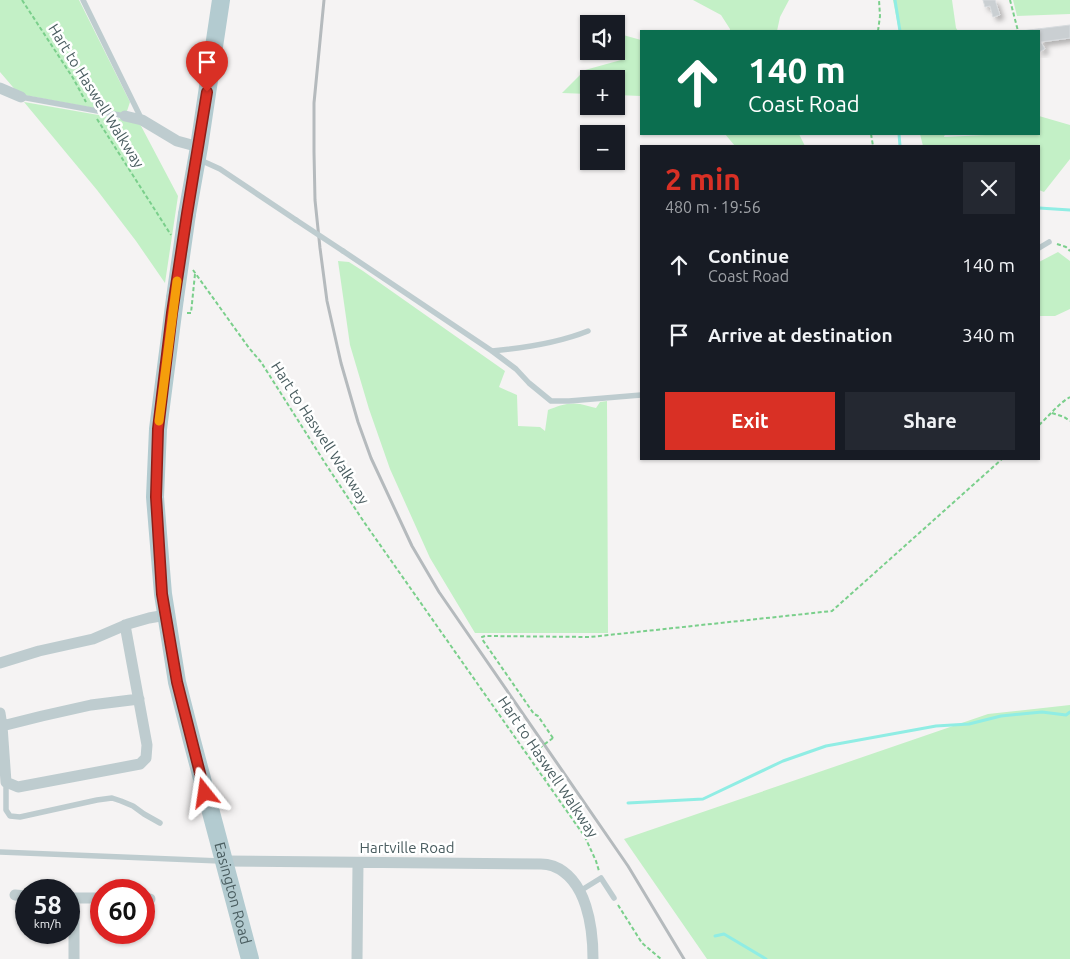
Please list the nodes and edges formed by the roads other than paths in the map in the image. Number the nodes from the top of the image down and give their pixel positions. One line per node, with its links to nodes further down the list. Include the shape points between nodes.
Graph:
1 (83, 0): 6 (lane)
2 (221, 0): 7 (main road, Easington Road)
3 (0, 88): 4 (street)
4 (21, 97): 5 (lane, bridge)
5 (125, 116): 6 (street)
6 (142, 120): 7 (street)
7 (198, 152): 11 (lane, bridge); 13 (main road, Easington Road, bridge, via 158,429 156,497)
8 (1049, 242): 9 (lane)
9 (1040, 247)
10 (588, 331): 11 (lane, via 569,339)
11 (492, 351): 12 (lane, via 551,401)
12 (640, 395)
13 (166, 615): 14 (street); 22 (main road, Easington Road, via 177,682)
14 (126, 625): 15 (street, via 93,639); 16 (street)
15 (0, 663)
16 (139, 699): 18 (street, via 91,705); 19 (street, via 147,745 146,758 140,764 18,787)
17 (0, 714): 18 (street)
18 (2, 726): 19 (street)
19 (6, 782): 20 (lane, via 6,810 10,816 20,817 112,798 133,806)
20 (160, 823)
21 (0, 852): 22 (lane)
22 (224, 861): 23 (street, Hartville Road); 28 (main road, Easington Road)
23 (358, 863): 24 (street, Hartville Road, via 542,864 554,866); 29 (street)
24 (580, 891): 25 (lane, via 601,878); 30 (street, via 591,926)
25 (614, 898)
26 (73, 944): 27 (street)
27 (74, 959)
28 (250, 959)
29 (357, 959)
30 (593, 959)

